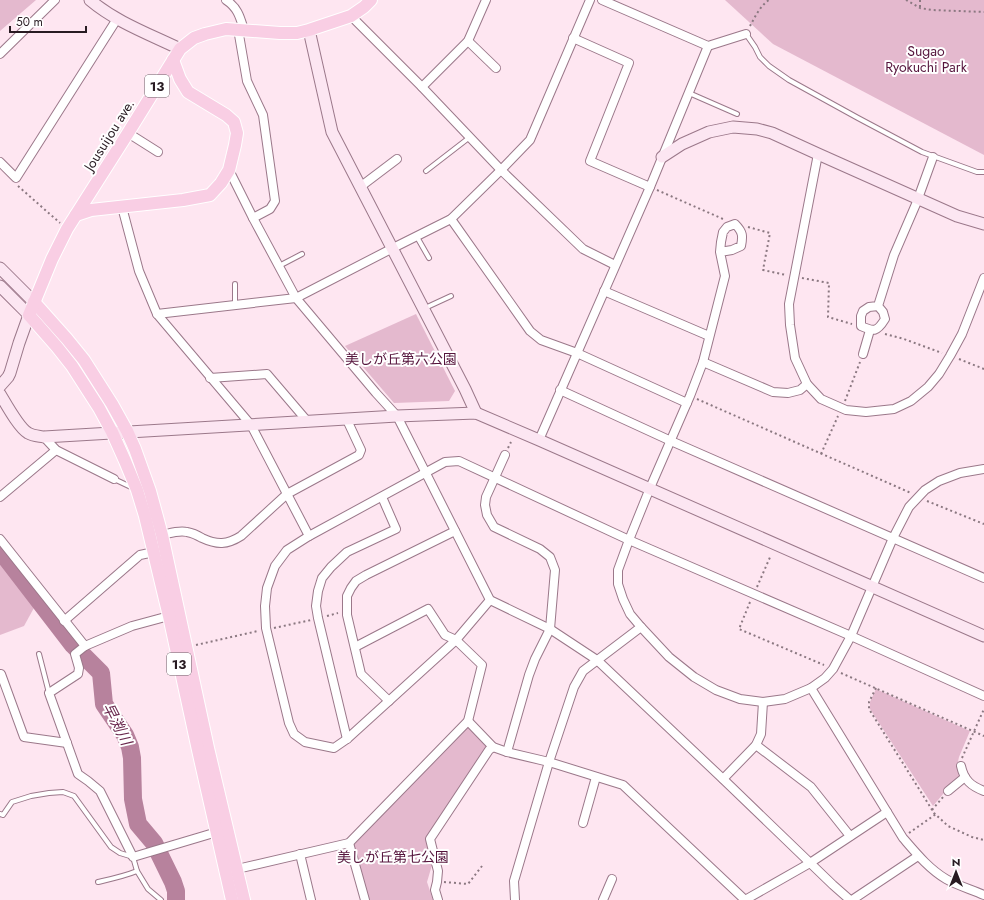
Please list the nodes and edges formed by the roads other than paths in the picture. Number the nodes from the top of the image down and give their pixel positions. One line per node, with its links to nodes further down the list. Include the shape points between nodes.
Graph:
1 (54, 0): 17 (street)
2 (90, 0): 9 (street)
3 (226, 0): 10 (street, via 238,11)
4 (371, 0): 8 (main road, Jousuijou ave. / 13)
5 (486, 0): 14 (street)
6 (590, 0): 13 (street)
7 (605, 1): 15 (street)
8 (351, 16): 11 (main road, Jousuijou ave. / 13); 20 (street)
9 (117, 19): 16 (street); 30 (street, via 16,178)
10 (241, 30): 11 (main road, Jousuijou ave. / 13, via 280,33); 16 (main road, Jousuijou ave. / 13, via 226,29 205,34 194,38); 40 (street, via 247,81 262,114 275,201 270,209)
11 (309, 30): 35 (street, via 332,132)
12 (746, 34): 15 (street); 28 (lane, via 760,57 789,80)
13 (573, 38): 32 (street, via 530,140); 36 (street, via 629,63 590,161)
14 (468, 41): 19 (street); 20 (street)
15 (708, 46): 21 (street)
16 (180, 49): 18 (main road, Jousuijou ave. / 13)
17 (0, 54)
18 (173, 60): 23 (main road, Jousuijou ave. / 13); 31 (main road, 13, via 188,92 234,122 237,133 236,145)
19 (496, 68)
20 (422, 87): 24 (street)
21 (688, 93): 22 (lane); 27 (street)
22 (737, 114)
23 (128, 133): 25 (street); 39 (main road, Jousuijou ave. / 13)
24 (470, 137): 32 (street); 33 (lane)
25 (158, 152)
26 (818, 154): 27 (street, via 772,133 733,127 709,132 682,144); 37 (street); 69 (street, via 789,304 796,358)
27 (662, 157): 36 (street)
28 (933, 157): 34 (lane); 37 (street)
29 (397, 160): 35 (street)
30 (0, 162)
31 (229, 170): 38 (main road, 13, via 221,184 210,195); 40 (street)
32 (501, 170): 41 (street); 48 (street, via 583,249)
33 (426, 171)
34 (984, 172)
35 (360, 186): 44 (street)
36 (650, 187): 48 (street)
37 (918, 198): 42 (street, via 957,216); 59 (street, via 894,255)
38 (122, 207): 39 (main road, 13, via 91,210); 61 (street, via 139,272)
39 (76, 215): 57 (main road, Jousuijou ave. / 13, via 52,260)
40 (253, 218): 49 (street)
41 (451, 219): 43 (street); 65 (street, via 530,331 541,340)
42 (984, 224)
43 (416, 236): 44 (street); 47 (lane)
44 (391, 248): 56 (street); 60 (street)
45 (720, 252): 64 (street, via 725,276)
46 (302, 254): 49 (lane)
47 (429, 258)
48 (615, 265): 54 (street)
49 (279, 266): 56 (street)
50 (0, 268): 57 (street)
51 (984, 278): 69 (street, via 962,334 950,356 928,387 911,401 894,409 866,412 846,410 821,398)
52 (234, 284): 58 (lane)
53 (0, 286): 62 (street)
54 (604, 291): 64 (street); 65 (street)
55 (451, 296): 60 (lane)
56 (296, 298): 58 (street); 75 (street)
57 (34, 302): 62 (main road, Jousuijou ave. / 13); 80 (main road, 13, via 84,360)
58 (235, 305): 61 (street)
59 (878, 306): 63 (street, via 885,319 880,327); 63 (street, via 863,310 861,316 861,326)
60 (423, 309): 74 (street)
61 (157, 314): 68 (street)
62 (29, 315): 70 (street, via 10,373); 79 (main road, 13, via 72,366)
63 (872, 330): 66 (street)
64 (709, 336): 67 (street)
65 (577, 353): 71 (street); 73 (street)
66 (863, 354)
67 (703, 362): 69 (street, via 773,392 788,393 800,390); 73 (street)
68 (210, 378): 77 (street, via 267,374); 78 (street)
69 (807, 384)
70 (0, 386)
71 (560, 390): 82 (street); 83 (street)
72 (0, 394): 81 (street, via 22,428 28,433)
73 (689, 400): 83 (street)
74 (476, 413): 75 (street); 82 (street)
75 (397, 416): 76 (street); 87 (street)
76 (347, 420): 77 (street); 92 (street, via 361,450 359,455)
77 (308, 422): 78 (street)
78 (251, 425): 80 (street); 92 (street)
79 (112, 432): 80 (street); 81 (street); 91 (main road, 13)
80 (127, 432): 96 (main road, 13, via 150,491)
81 (44, 437): 84 (street)
82 (539, 440): 90 (street)
83 (671, 441): 90 (street); 98 (street)
84 (56, 450): 89 (street); 93 (street)
85 (505, 455): 88 (street)
86 (984, 469): 98 (street, via 960,473 926,490 909,507)
87 (425, 472): 88 (street, via 445,462 459,461); 94 (street); 95 (street)
88 (494, 477): 100 (street); 108 (street, via 485,505 494,527 540,549 550,557 555,570)
89 (114, 479): 91 (lane)
90 (650, 488): 100 (street); 103 (street)
91 (137, 490): 101 (main road, 13)
92 (287, 494): 96 (street, via 233,541 222,544 179,531); 97 (street)
93 (0, 497)
94 (382, 497): 97 (street); 123 (street, via 396,529 347,552 322,578 318,591 318,618)
95 (455, 532): 104 (street); 112 (street, via 356,581 347,596 347,611)
96 (162, 535): 145 (main road, 13)
97 (309, 536): 123 (street, via 287,550 275,566 265,606 266,630 294,734 305,742 334,748)
98 (893, 538): 102 (street); 103 (street)
99 (0, 539): 106 (street)
100 (629, 540): 107 (street, via 618,570 618,584 630,614); 109 (street)
101 (154, 552): 105 (main road, 13); 106 (street, via 140,555)
102 (984, 578)
103 (872, 587): 109 (street); 110 (street)
104 (490, 600): 108 (street); 111 (street)
105 (169, 616): 113 (street, via 132,626); 138 (main road, 13)
106 (64, 620): 113 (street)
107 (641, 627): 115 (street); 121 (street, via 669,657 694,678 740,699)
108 (550, 629): 115 (street); 127 (street, via 529,675)
109 (851, 636): 117 (street, via 833,669); 119 (street)
110 (984, 636)
111 (456, 640): 112 (street, via 445,635 428,609); 120 (street); 122 (street, via 482,665)
112 (355, 647): 120 (street, via 361,674)
113 (80, 650): 118 (street, via 78,674)
114 (38, 654): 118 (lane)
115 (597, 660): 128 (street, via 583,671 574,687); 132 (street)
116 (1, 674): 124 (street, via 24,737)
117 (811, 688): 121 (street, via 785,699); 135 (street)
118 (49, 693): 124 (street)
119 (984, 696)
120 (389, 701): 123 (street)
121 (764, 702): 125 (street, via 761,734)
122 (468, 721): 126 (street); 140 (street)
123 (347, 739)
124 (67, 743): 143 (street, via 78,774 100,791)
125 (756, 745): 132 (street); 139 (street, via 812,787)
126 (493, 747): 127 (street); 155 (street, via 430,839 438,871 435,890)
127 (507, 752): 128 (street)
128 (549, 762): 130 (street); 156 (street, via 514,881)
129 (961, 766): 131 (street)
130 (596, 777): 137 (street); 158 (street, via 623,785)
131 (965, 777): 133 (street); 134 (street, via 973,786)
132 (723, 779): 144 (street)
133 (948, 791)
134 (984, 791)
135 (887, 812): 139 (street); 142 (street)
136 (0, 814): 143 (lane, via 3,815 12,802 30,796 63,792 74,796 111,847)
137 (583, 823)
138 (217, 832): 143 (street); 151 (main road, 13)
139 (850, 836): 144 (street)
140 (349, 843): 141 (street); 154 (street)
141 (300, 854): 145 (street); 153 (street)
142 (918, 856): 149 (street, via 947,880); 159 (street)
143 (132, 857): 146 (lane)
144 (810, 863): 158 (street); 159 (street)
145 (237, 869): 152 (main road, 13)
146 (137, 871): 148 (lane); 150 (lane, via 148,889)
147 (612, 879): 157 (street)
148 (98, 882)
149 (984, 895)
150 (161, 900)
151 (232, 900)
152 (244, 900)
153 (312, 900)
154 (365, 900)
155 (438, 900)
156 (515, 900)
157 (603, 900)
158 (745, 900)
159 (851, 900)

